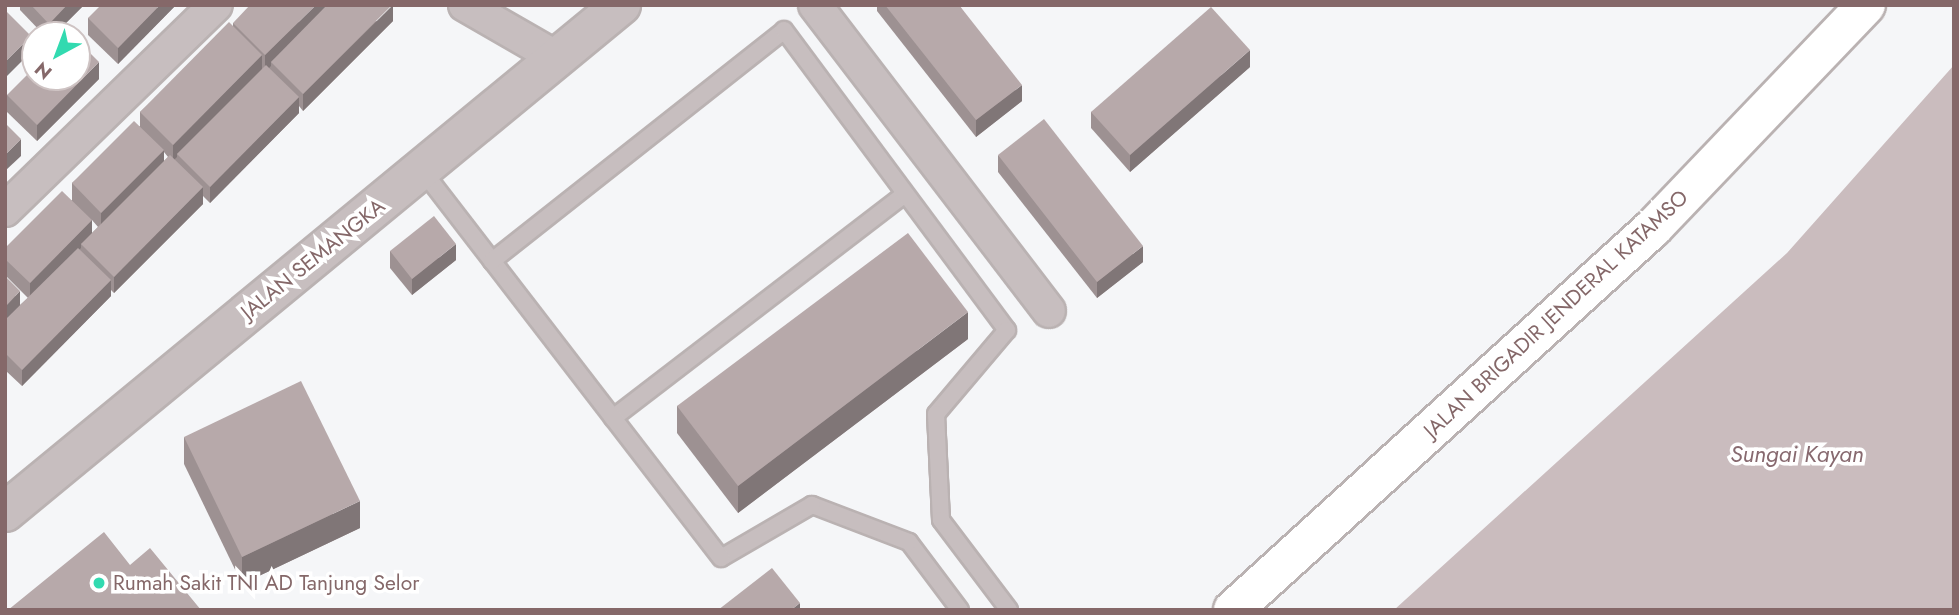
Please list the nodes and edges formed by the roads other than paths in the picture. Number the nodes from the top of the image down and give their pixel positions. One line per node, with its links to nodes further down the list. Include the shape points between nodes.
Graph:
1 (216, 5): 9 (street)
2 (465, 5): 6 (street)
3 (621, 5): 6 (street, JALAN SEMANGKA)
4 (815, 5): 11 (street)
5 (1866, 5): 16 (highway, JALAN BRIGADIR JENDERAL KATAMSO, via 1653,228)
6 (557, 58): 7 (street, JALAN SEMANGKA)
7 (422, 170): 10 (lane); 13 (street, JALAN SEMANGKA)
8 (905, 194): 10 (lane, via 784,30); 12 (lane); 15 (lane, via 1007,330 936,415 941,520)
9 (5, 210)
10 (492, 261): 12 (lane)
11 (1049, 311)
12 (613, 418): 14 (lane, via 721,558 812,505 909,542)
13 (5, 512)
14 (960, 610)
15 (1009, 610)
16 (1233, 610)

